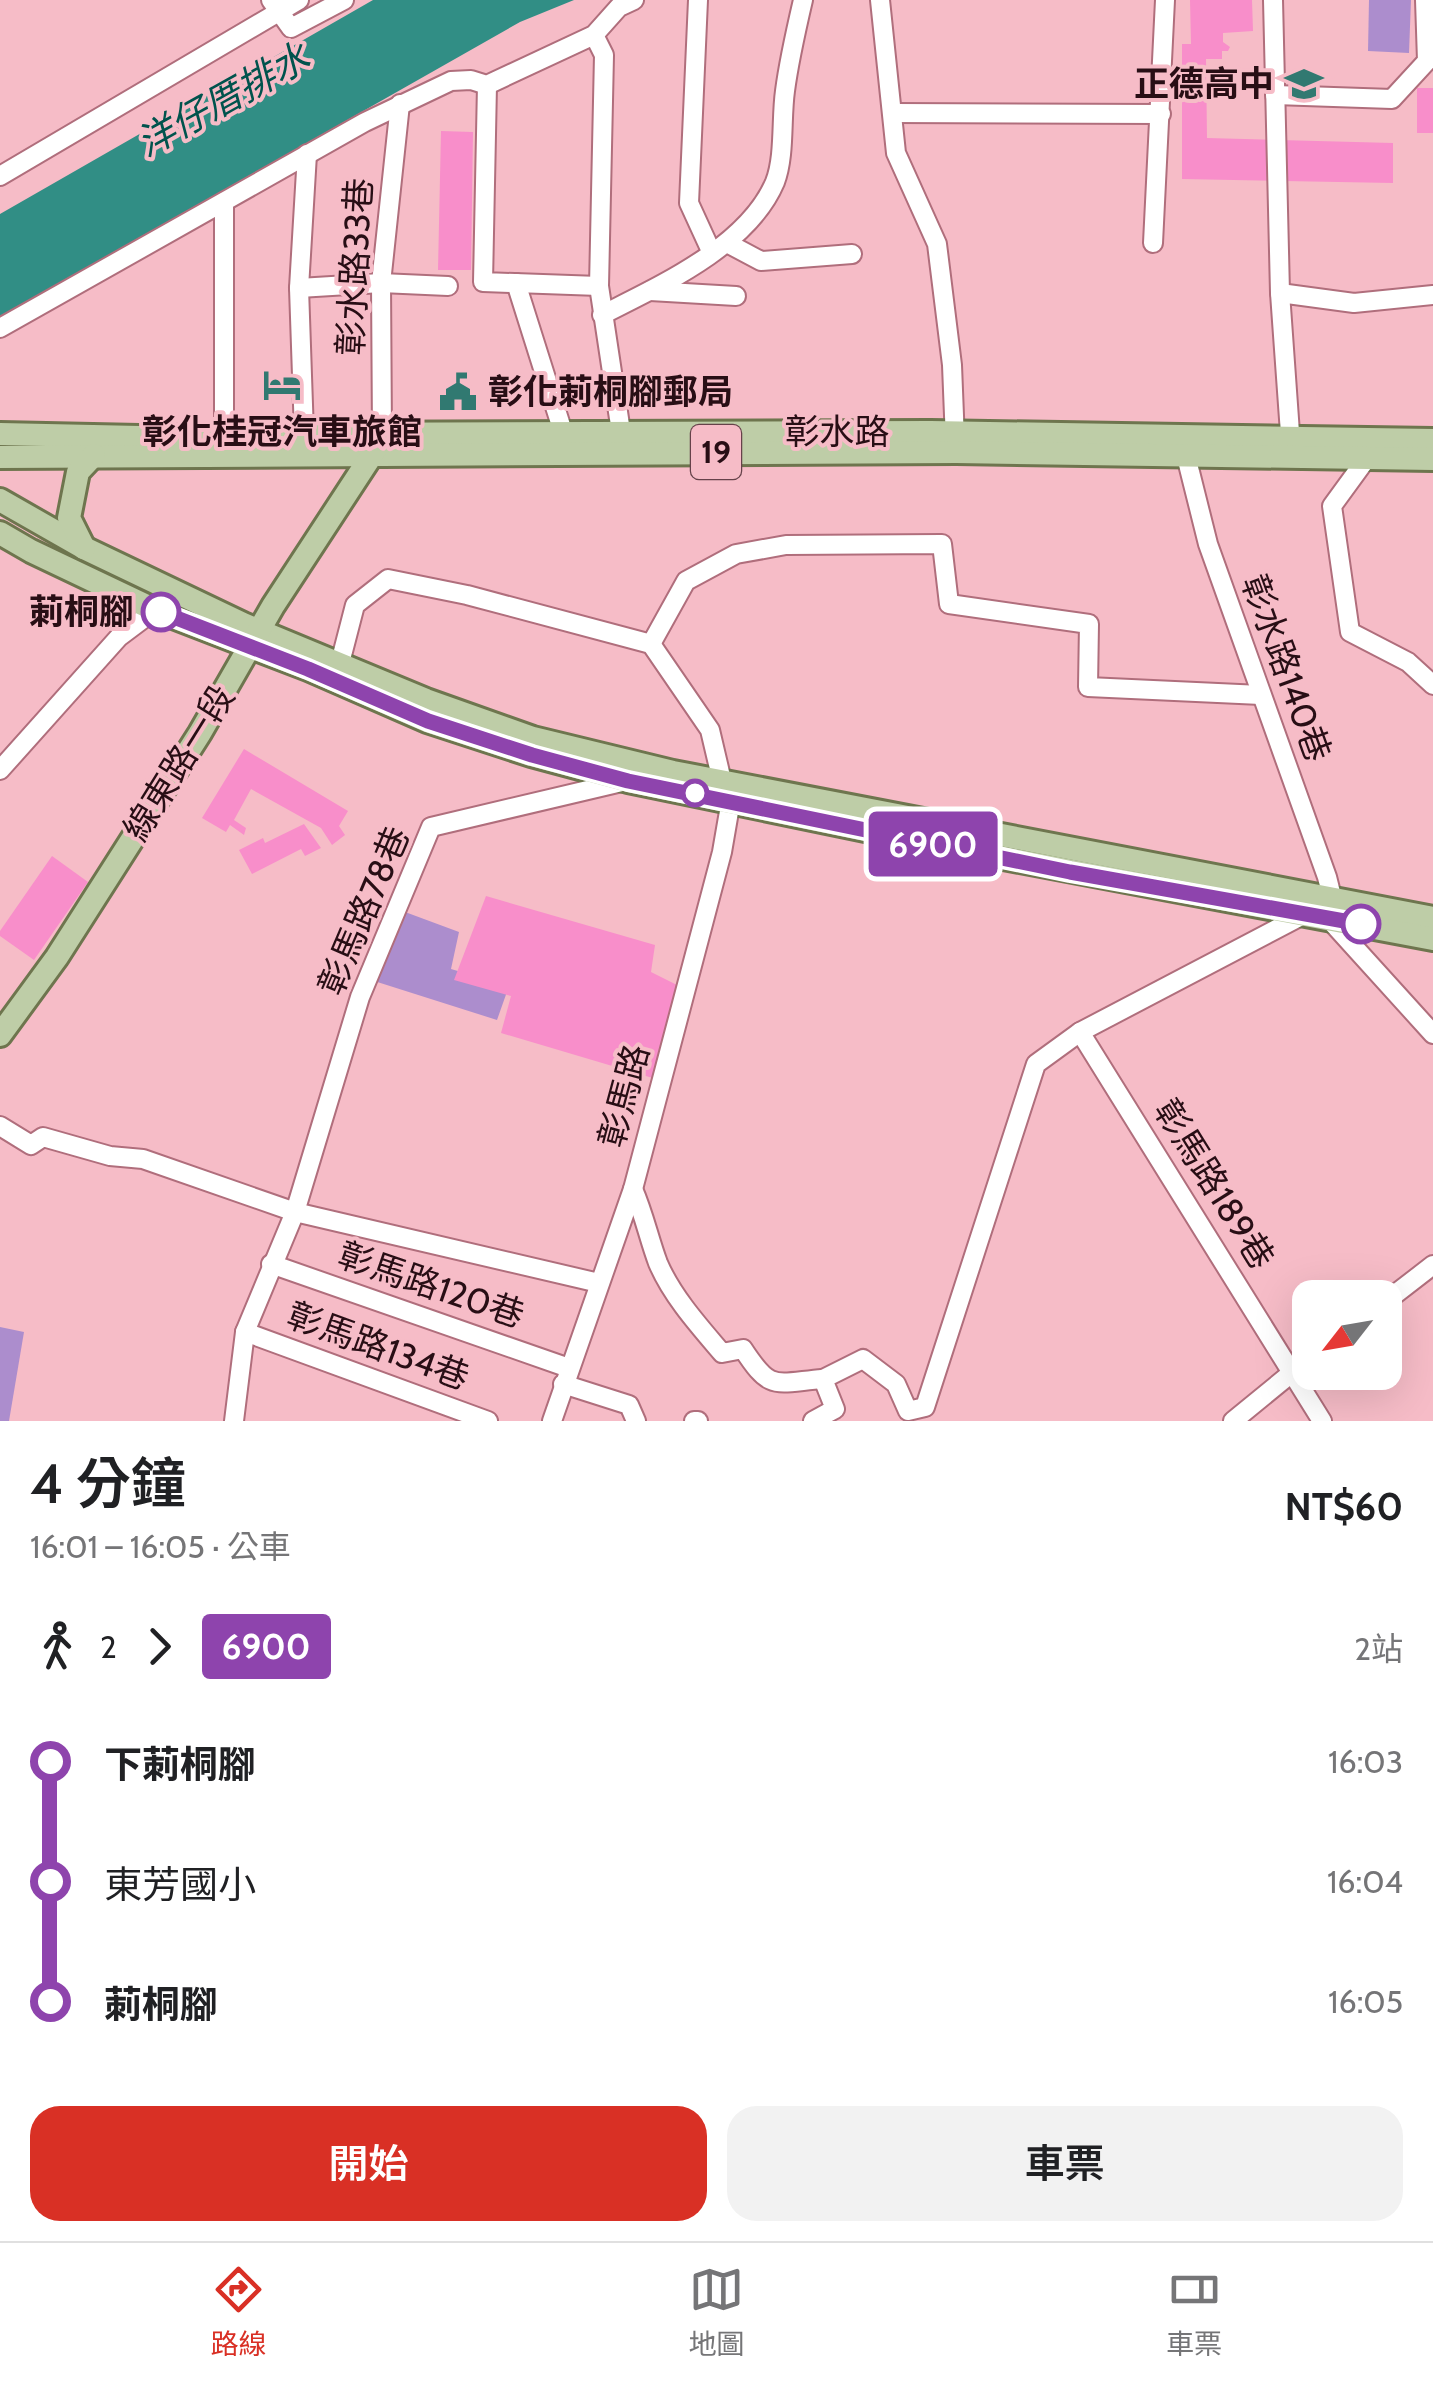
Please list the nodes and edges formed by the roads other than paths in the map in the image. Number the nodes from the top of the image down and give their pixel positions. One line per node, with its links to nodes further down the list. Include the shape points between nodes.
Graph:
1 (299, 0): 10 (street)
2 (344, 0): 10 (street, via 292,28)
3 (634, 0): 11 (street)
4 (698, 0): 21 (street, via 689,203)
5 (803, 0): 21 (street, via 776,178 758,214)
6 (880, 0): 15 (street)
7 (1165, 0): 16 (street)
8 (1274, 0): 13 (street)
9 (1425, 0): 13 (street, via 1427,62 1392,100)
10 (275, 6): 18 (street)
11 (594, 35): 12 (street); 26 (street, via 604,54)
12 (487, 85): 14 (street, via 451,81); 23 (street, via 483,282)
13 (1275, 95): 29 (street)
14 (400, 104): 17 (street); 24 (street, 彰水路33巷)
15 (893, 112): 16 (street); 40 (street, via 896,153 937,244)
16 (1161, 114): 20 (street)
17 (308, 154): 19 (street); 27 (street, 彰水路33巷)
18 (0, 176)
19 (224, 202): 33 (street); 37 (street)
20 (1153, 243)
21 (719, 247): 22 (street, via 761,261); 28 (street)
22 (852, 254)
23 (516, 283): 26 (street); 34 (street)
24 (381, 284): 25 (street); 27 (street); 41 (street, 彰水路33巷)
25 (448, 286)
26 (599, 286): 32 (street)
27 (299, 288): 36 (street, 彰水路33巷)
28 (650, 291): 31 (street); 32 (street)
29 (1280, 293): 30 (street, via 1354,303); 43 (street)
30 (1433, 295)
31 (736, 296)
32 (602, 316): 39 (street)
33 (0, 328)
34 (563, 432): 39 (main road, 彰水路 / 19); 41 (main road, 彰水路 / 19)
35 (0, 434): 37 (main road, 彰水路 / 19)
36 (304, 434): 37 (main road, 彰水路 / 19); 41 (main road, 彰水路 / 19)
37 (224, 435)
38 (1433, 440): 43 (main road, 彰水路 / 19)
39 (622, 442): 40 (main road, 彰水路 / 19); 41 (main road, 彰水路 / 19)
40 (955, 442): 42 (main road, 彰水路 / 19)
41 (378, 445): 44 (main road, 彰水路 / 19); 52 (main road, 線東路一段)
42 (1187, 446): 43 (main road, 彰水路 / 19); 56 (street, 彰水路140巷, via 1208,544)
43 (1291, 446): 46 (main road, 彰水路 / 19)
44 (94, 455): 45 (main road, 彰水路 / 19); 50 (main road, via 78,472 69,518)
45 (0, 457)
46 (1367, 458): 47 (main road, 彰水路 / 19); 55 (street, via 1332,506 1350,632 1408,662)
47 (1433, 459)
48 (0, 500): 50 (main road)
49 (0, 534): 51 (main road)
50 (84, 548): 52 (main road)
51 (155, 610): 52 (main road); 57 (street, via 119,637)
52 (256, 638): 54 (main road); 58 (main road, via 428,721); 65 (main road, 線東路一段, via 57,957)
53 (652, 644): 54 (street, via 388,579 355,605); 56 (street, via 686,582 736,554 786,545 942,544 949,604 1089,624 1088,687); 59 (street, via 710,730)
54 (340, 663): 59 (main road, via 533,738)
55 (1433, 685)
56 (1261, 695): 60 (street, 彰水路140巷)
57 (0, 770)
58 (628, 781): 59 (main road); 68 (street, 彰馬路78巷, via 431,827 360,997)
59 (726, 791): 60 (main road); 67 (street, 彰馬路, via 722,852)
60 (1322, 909): 61 (main road); 62 (main road); 63 (street); 64 (street)
61 (1433, 918)
62 (1433, 938)
63 (1080, 1032): 74 (street, 彰馬路189巷); 76 (street, via 1036,1064 925,1407 908,1411 896,1384 863,1360)
64 (1433, 1034)
65 (0, 1036)
66 (0, 1126): 68 (street, via 30,1145 43,1137 143,1159)
67 (633, 1189): 71 (street, 彰馬路); 76 (street, via 659,1265 722,1353 743,1349 761,1377 776,1383)
68 (296, 1212): 69 (street); 71 (street)
69 (271, 1264): 73 (street); 75 (street, 彰馬路120巷)
70 (1433, 1265): 72 (street)
71 (599, 1283): 75 (street, 彰馬路)
72 (1402, 1289)
73 (245, 1332): 78 (street); 79 (street, 彰馬路134巷)
74 (1292, 1372): 83 (street)
75 (566, 1376): 80 (street, 彰馬路); 81 (street, 彰馬路120巷, via 629,1406)
76 (823, 1379): 82 (street, via 835,1409)
77 (1303, 1390): 84 (street, 彰馬路189巷)
78 (234, 1421)
79 (488, 1421)
80 (552, 1421)
81 (636, 1421)
82 (813, 1421)
83 (1233, 1421)
84 (1322, 1421)

